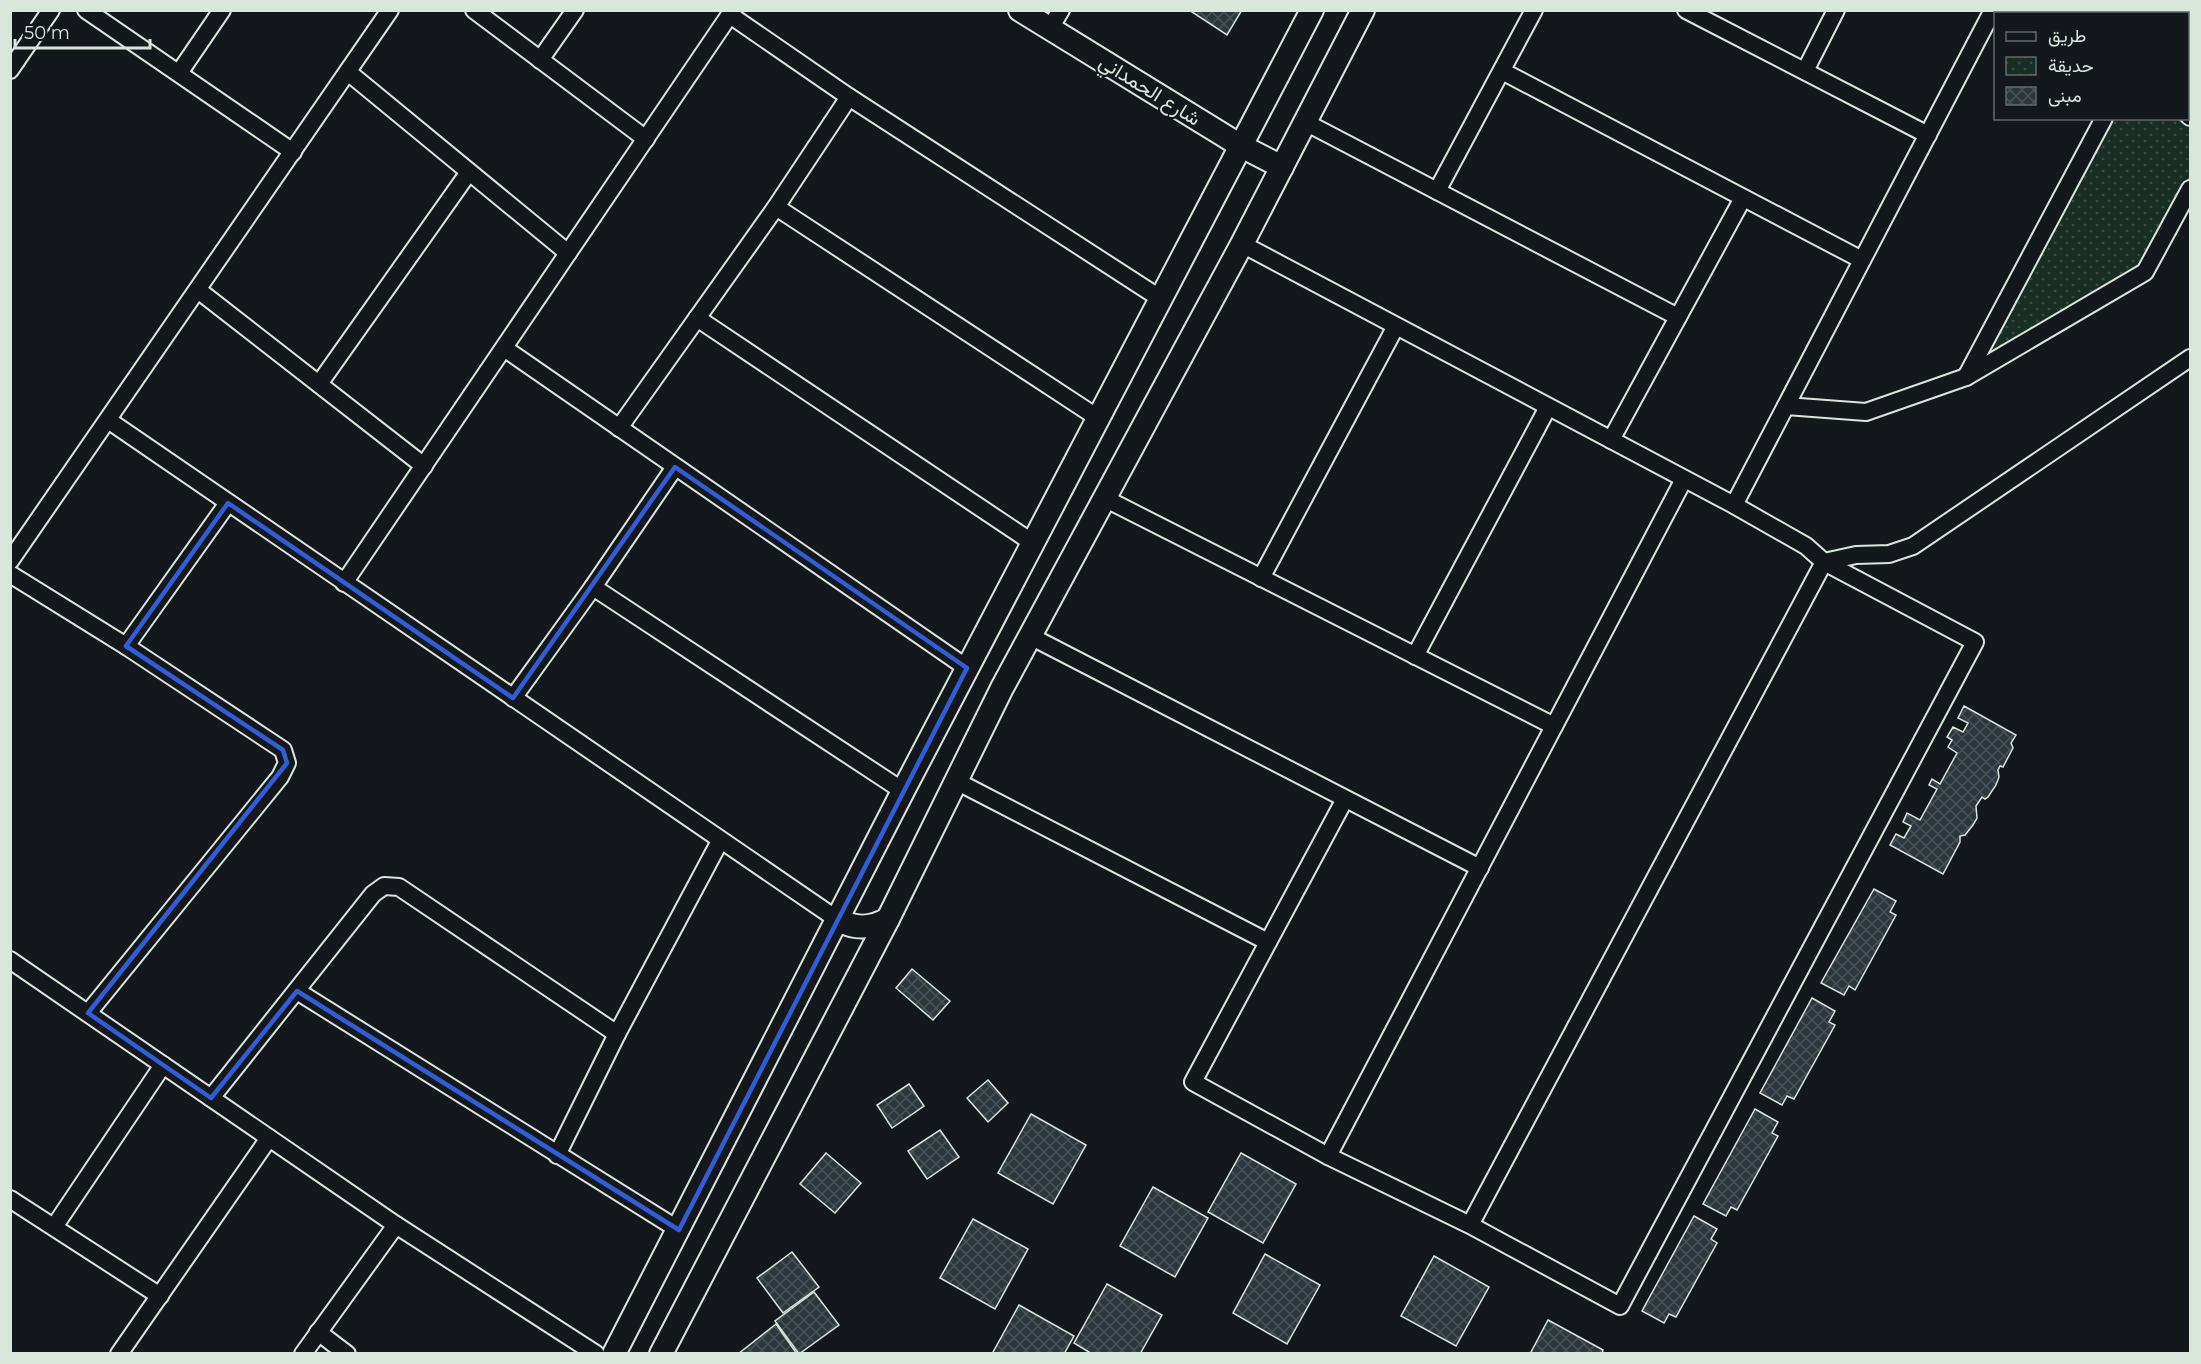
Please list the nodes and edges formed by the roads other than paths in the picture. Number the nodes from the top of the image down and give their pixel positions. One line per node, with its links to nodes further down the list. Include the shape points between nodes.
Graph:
1 (51, 10): 17 (street)
2 (86, 10): 21 (street)
3 (222, 10): 21 (street)
4 (390, 10): 20 (street)
5 (474, 10): 16 (street)
6 (575, 10): 16 (street)
7 (1020, 10): 15 (street, شارع الحمداني)
8 (1312, 10): 27 (street)
9 (1363, 10): 24 (street)
10 (1534, 10): 18 (street)
11 (1686, 10): 19 (street)
12 (1836, 10): 19 (street)
13 (731, 13): 22 (street); 26 (street)
14 (1993, 16): 25 (street)
15 (1056, 20): 27 (street, شارع الحمداني)
16 (540, 60): 26 (street)
17 (10, 70)
18 (1502, 71): 32 (street); 33 (street)
19 (1804, 71): 25 (street)
20 (348, 72): 28 (street); 30 (street)
21 (179, 74): 28 (street)
22 (849, 97): 34 (street); 39 (street)
23 (2103, 120): 45 (street)
24 (1305, 122): 29 (street); 32 (street)
25 (1928, 135): 37 (street)
26 (646, 139): 36 (street)
27 (1241, 146): 29 (street, شارع الحمداني); 39 (street)
28 (293, 152): 38 (street)
29 (1282, 167): 35 (street)
30 (469, 172): 36 (street); 46 (street)
31 (2190, 189): 45 (street, via 2145,272)
32 (1437, 191): 40 (street)
33 (1743, 198): 37 (street); 40 (street)
34 (776, 207): 41 (street); 49 (street)
35 (1242, 244): 42 (street); 56 (street)
36 (568, 253): 43 (street)
37 (1862, 260): 48 (street)
38 (198, 290): 46 (street); 50 (street)
39 (1161, 299): 49 (street)
40 (1678, 317): 52 (street)
41 (698, 318): 51 (street); 59 (street)
42 (1396, 326): 47 (street); 63 (street)
43 (504, 348): 51 (street); 53 (street)
44 (2190, 358): 61 (street, via 1913,546 1889,554 1856,555)
45 (1966, 377): 48 (street, via 1866,411)
46 (319, 384): 53 (street)
47 (1548, 406): 52 (street); 68 (street)
48 (1786, 406): 58 (street)
49 (1098, 418): 59 (street)
50 (108, 420): 57 (street); 60 (street)
51 (619, 428): 54 (street)
52 (1611, 440): 55 (street)
53 (424, 466): 64 (street)
54 (675, 467): 65 (street); 69 (street)
55 (1684, 479): 58 (street); 71 (street)
56 (1104, 498): 63 (street); 66 (street)
57 (228, 503): 64 (street); 67 (street)
58 (1734, 505): 61 (street, via 1806,546)
59 (1033, 543): 69 (street)
60 (10, 561)
61 (1824, 562): 91 (street); 91 (street, via 1975,642 1620,1306)
62 (10, 574): 67 (street)
63 (1261, 578): 68 (street)
64 (344, 583): 70 (street)
65 (593, 587): 70 (street); 73 (street)
66 (1030, 636): 72 (street); 74 (street)
67 (126, 646): 82 (street, via 283,750 287,763 280,777)
68 (1415, 656): 71 (street)
69 (967, 668): 73 (street)
70 (513, 698): 75 (street)
71 (1554, 726): 76 (street)
72 (956, 781): 77 (street); 79 (street)
73 (903, 791): 78 (street)
74 (1345, 799): 76 (street); 79 (street)
75 (720, 841): 78 (street); 83 (street)
76 (1480, 868): 88 (street)
77 (888, 919): 78 (street, via 863,927); 101 (street)
78 (838, 921): 93 (street)
79 (1268, 942): 88 (street, via 1193,1082)
80 (10, 960): 82 (street)
81 (297, 991): 83 (street, via 373,894 384,886 399,887); 85 (street); 87 (street)
82 (88, 1013): 84 (street)
83 (617, 1034): 87 (street)
84 (163, 1065): 85 (street); 92 (street)
85 (210, 1098): 86 (street)
86 (270, 1138): 90 (street); 94 (street)
87 (557, 1155): 93 (street)
88 (1328, 1156): 91 (street)
89 (10, 1199): 92 (street)
90 (396, 1225): 95 (street); 99 (street)
91 (1470, 1225)
92 (54, 1227): 94 (street)
93 (679, 1230): 100 (street)
94 (160, 1296): 96 (street)
95 (318, 1332): 97 (street); 98 (street)
96 (119, 1353)
97 (303, 1353)
98 (347, 1353)
99 (596, 1353)
100 (614, 1353)
101 (661, 1353)

